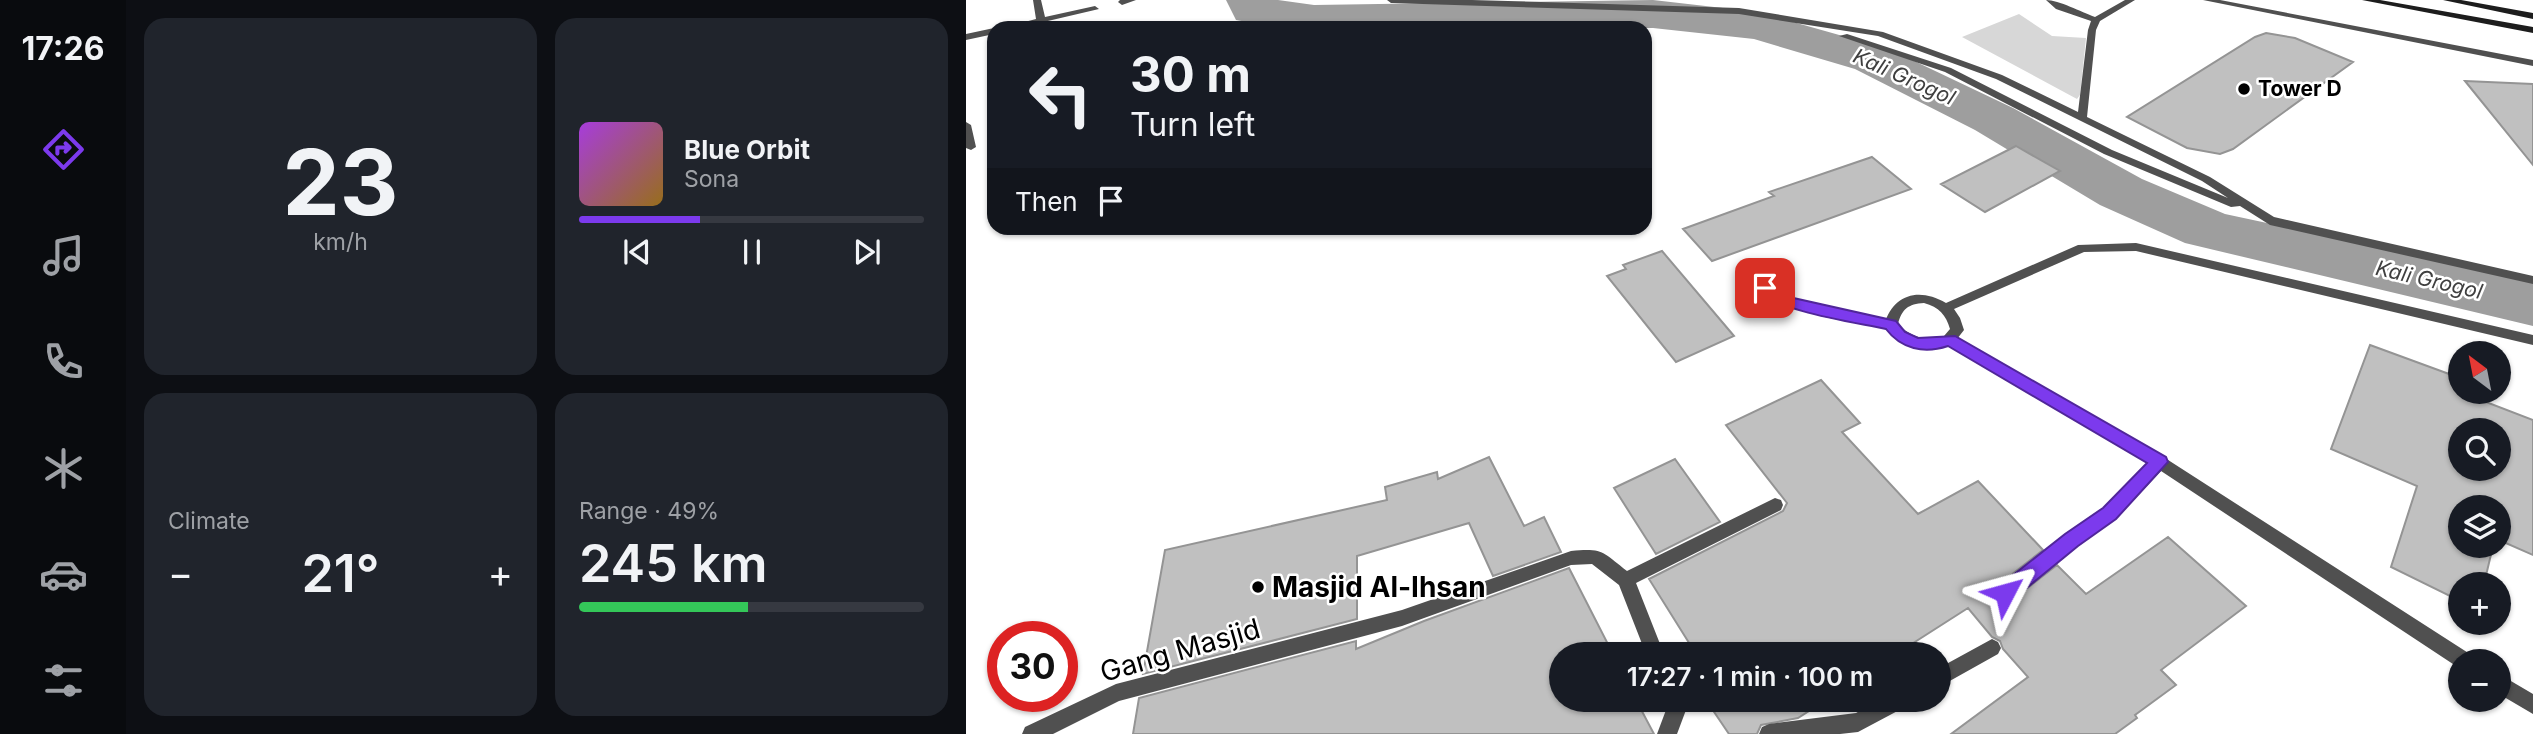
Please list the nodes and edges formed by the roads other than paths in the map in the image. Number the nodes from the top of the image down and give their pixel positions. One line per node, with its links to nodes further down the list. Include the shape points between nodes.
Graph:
1 (1037, 0): 13 (street)
2 (1132, 0): 9 (street)
3 (1391, 0): 17 (street, via 1739,11)
4 (2050, 0): 14 (street)
5 (2131, 0): 14 (street)
6 (2207, 0): 21 (street)
7 (2366, 0): 16 (street)
8 (2447, 0): 10 (street)
9 (1122, 2)
10 (2500, 8): 12 (street); 16 (street)
11 (1095, 9): 13 (street)
12 (2533, 16)
13 (1041, 20): 15 (street)
14 (2096, 20): 22 (street)
15 (1037, 21)
16 (2487, 21): 18 (street)
17 (1799, 22): 22 (street, via 1880,34 1999,77); 25 (street, via 1948,70 2108,152)
18 (2533, 30)
19 (987, 32): 20 (street)
20 (966, 37)
21 (2533, 63)
22 (2082, 119): 25 (street, via 2206,179)
23 (966, 125): 24 (street)
24 (971, 147)
25 (2274, 222): 27 (street)
26 (1745, 275): 29 (street, via 1784,301)
27 (2533, 280)
28 (1948, 307): 29 (street, via 1915,299 1900,304 1892,313); 30 (street, via 1957,330); 31 (street, via 2082,248 2136,247)
29 (1891, 325): 30 (street, via 1915,343 1934,345)
30 (1949, 340): 32 (street)
31 (2533, 340)
32 (2160, 462): 35 (street, via 2110,514); 38 (street)
33 (1775, 505): 34 (street)
34 (1626, 580): 36 (street); 44 (street, Gang Masjid, via 1595,556 1571,558 1402,618 1116,693)
35 (2005, 593)
36 (1650, 642)
37 (1992, 648): 39 (street)
38 (2448, 650)
39 (1951, 671)
40 (2511, 691): 41 (street)
41 (2533, 705)
42 (1675, 712): 45 (street)
43 (1876, 712): 46 (street, via 1858,722)
44 (1032, 734)
45 (1667, 734)
46 (1769, 734)

